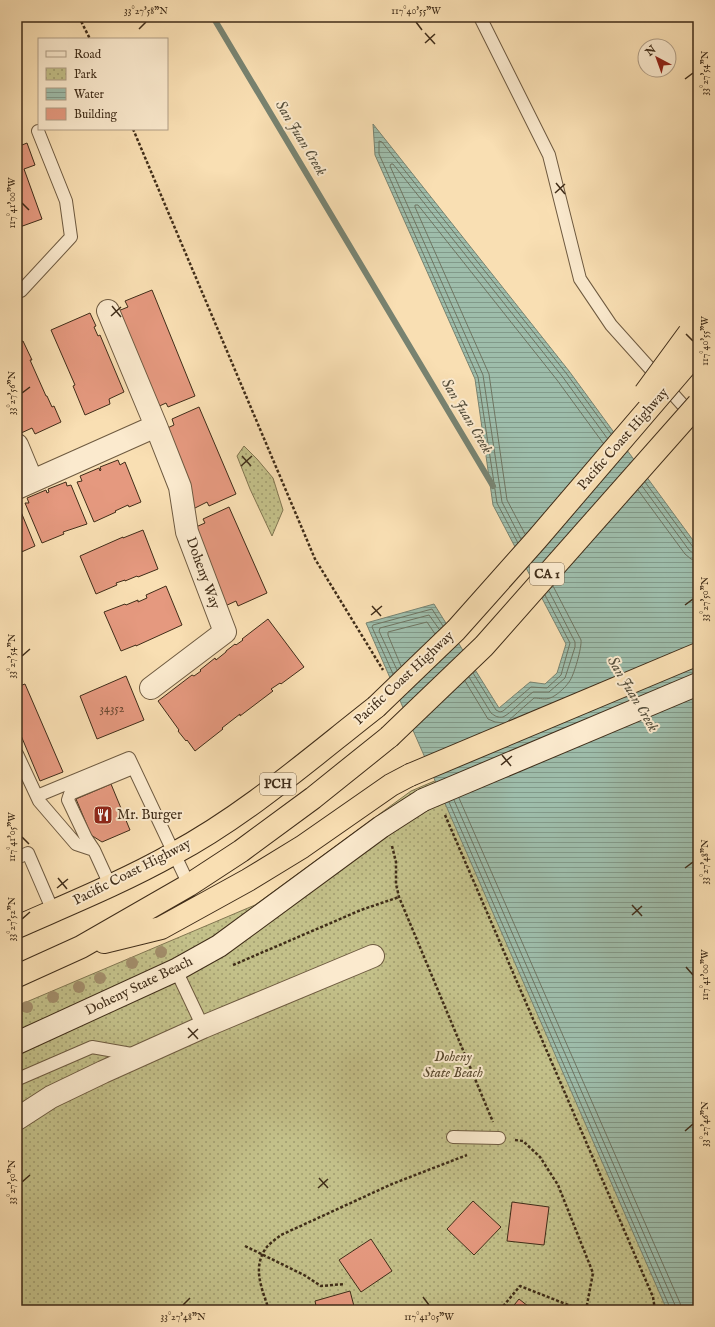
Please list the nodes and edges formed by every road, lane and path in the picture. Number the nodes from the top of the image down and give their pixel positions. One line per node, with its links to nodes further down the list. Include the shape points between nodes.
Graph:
1 (79, 17): 3 (path)
2 (480, 17): 9 (lane, via 549,154 580,279 611,325)
3 (90, 38)
4 (38, 131): 5 (lane, via 66,201 71,237 21,291)
5 (17, 292)
6 (108, 311): 10 (street, Doheny Way)
7 (695, 336): 16 (highway, Pacific Coast Highway / CA 1, bridge, via 537,539 456,630)
8 (698, 404): 17 (highway, CA 1, bridge, via 484,646)
9 (698, 422)
10 (156, 426): 12 (street); 15 (street, Doheny Way, via 180,487 187,532 225,632)
11 (17, 445): 12 (street)
12 (24, 485)
13 (698, 654): 30 (highway, bridge, via 410,775 255,876 160,928)
14 (698, 684): 21 (street, Doheny State Beach, bridge, via 423,800)
15 (151, 688)
16 (376, 707): 23 (highway, Pacific Coast Highway / PCH, via 236,816)
17 (389, 737): 26 (highway, PCH, via 241,851)
18 (17, 754): 20 (lane)
19 (133, 768): 20 (lane, via 129,758); 22 (lane, via 70,794 68,800); 23 (lane)
20 (36, 796): 22 (lane, via 76,844)
21 (381, 827): 27 (path, via 390,840 396,862); 33 (street, Doheny State Beach, via 219,946)
22 (94, 850): 25 (lane)
23 (174, 854): 25 (highway, Pacific Coast Highway / PCH); 26 (lane)
24 (17, 858): 28 (lane, via 28,853)
25 (110, 885): 28 (highway, Pacific Coast Highway / PCH)
26 (189, 885): 30 (highway, PCH)
27 (399, 897): 32 (path, via 361,910); 41 (path)
28 (53, 911): 29 (highway, Pacific Coast Highway / PCH)
29 (17, 927)
30 (81, 947): 34 (highway, PCH)
31 (373, 956): 35 (street)
32 (230, 966)
33 (176, 970): 35 (lane); 36 (street, Doheny State Beach)
34 (17, 976)
35 (203, 1027): 37 (street)
36 (17, 1043)
37 (140, 1055): 38 (lane, via 92,1047); 39 (street, via 51,1097)
38 (17, 1080)
39 (17, 1119)
40 (453, 1137): 41 (lane)
41 (499, 1138): 49 (path, via 523,1141 540,1157 558,1184 593,1273)
42 (468, 1155): 44 (path, via 392,1184 281,1235 267,1247)
43 (244, 1246): 44 (path)
44 (263, 1255): 45 (path, via 321,1286); 46 (path, via 258,1266 259,1282)
45 (346, 1284)
46 (269, 1310)
47 (500, 1310): 48 (path, via 520,1286)
48 (581, 1310)
49 (586, 1310)

